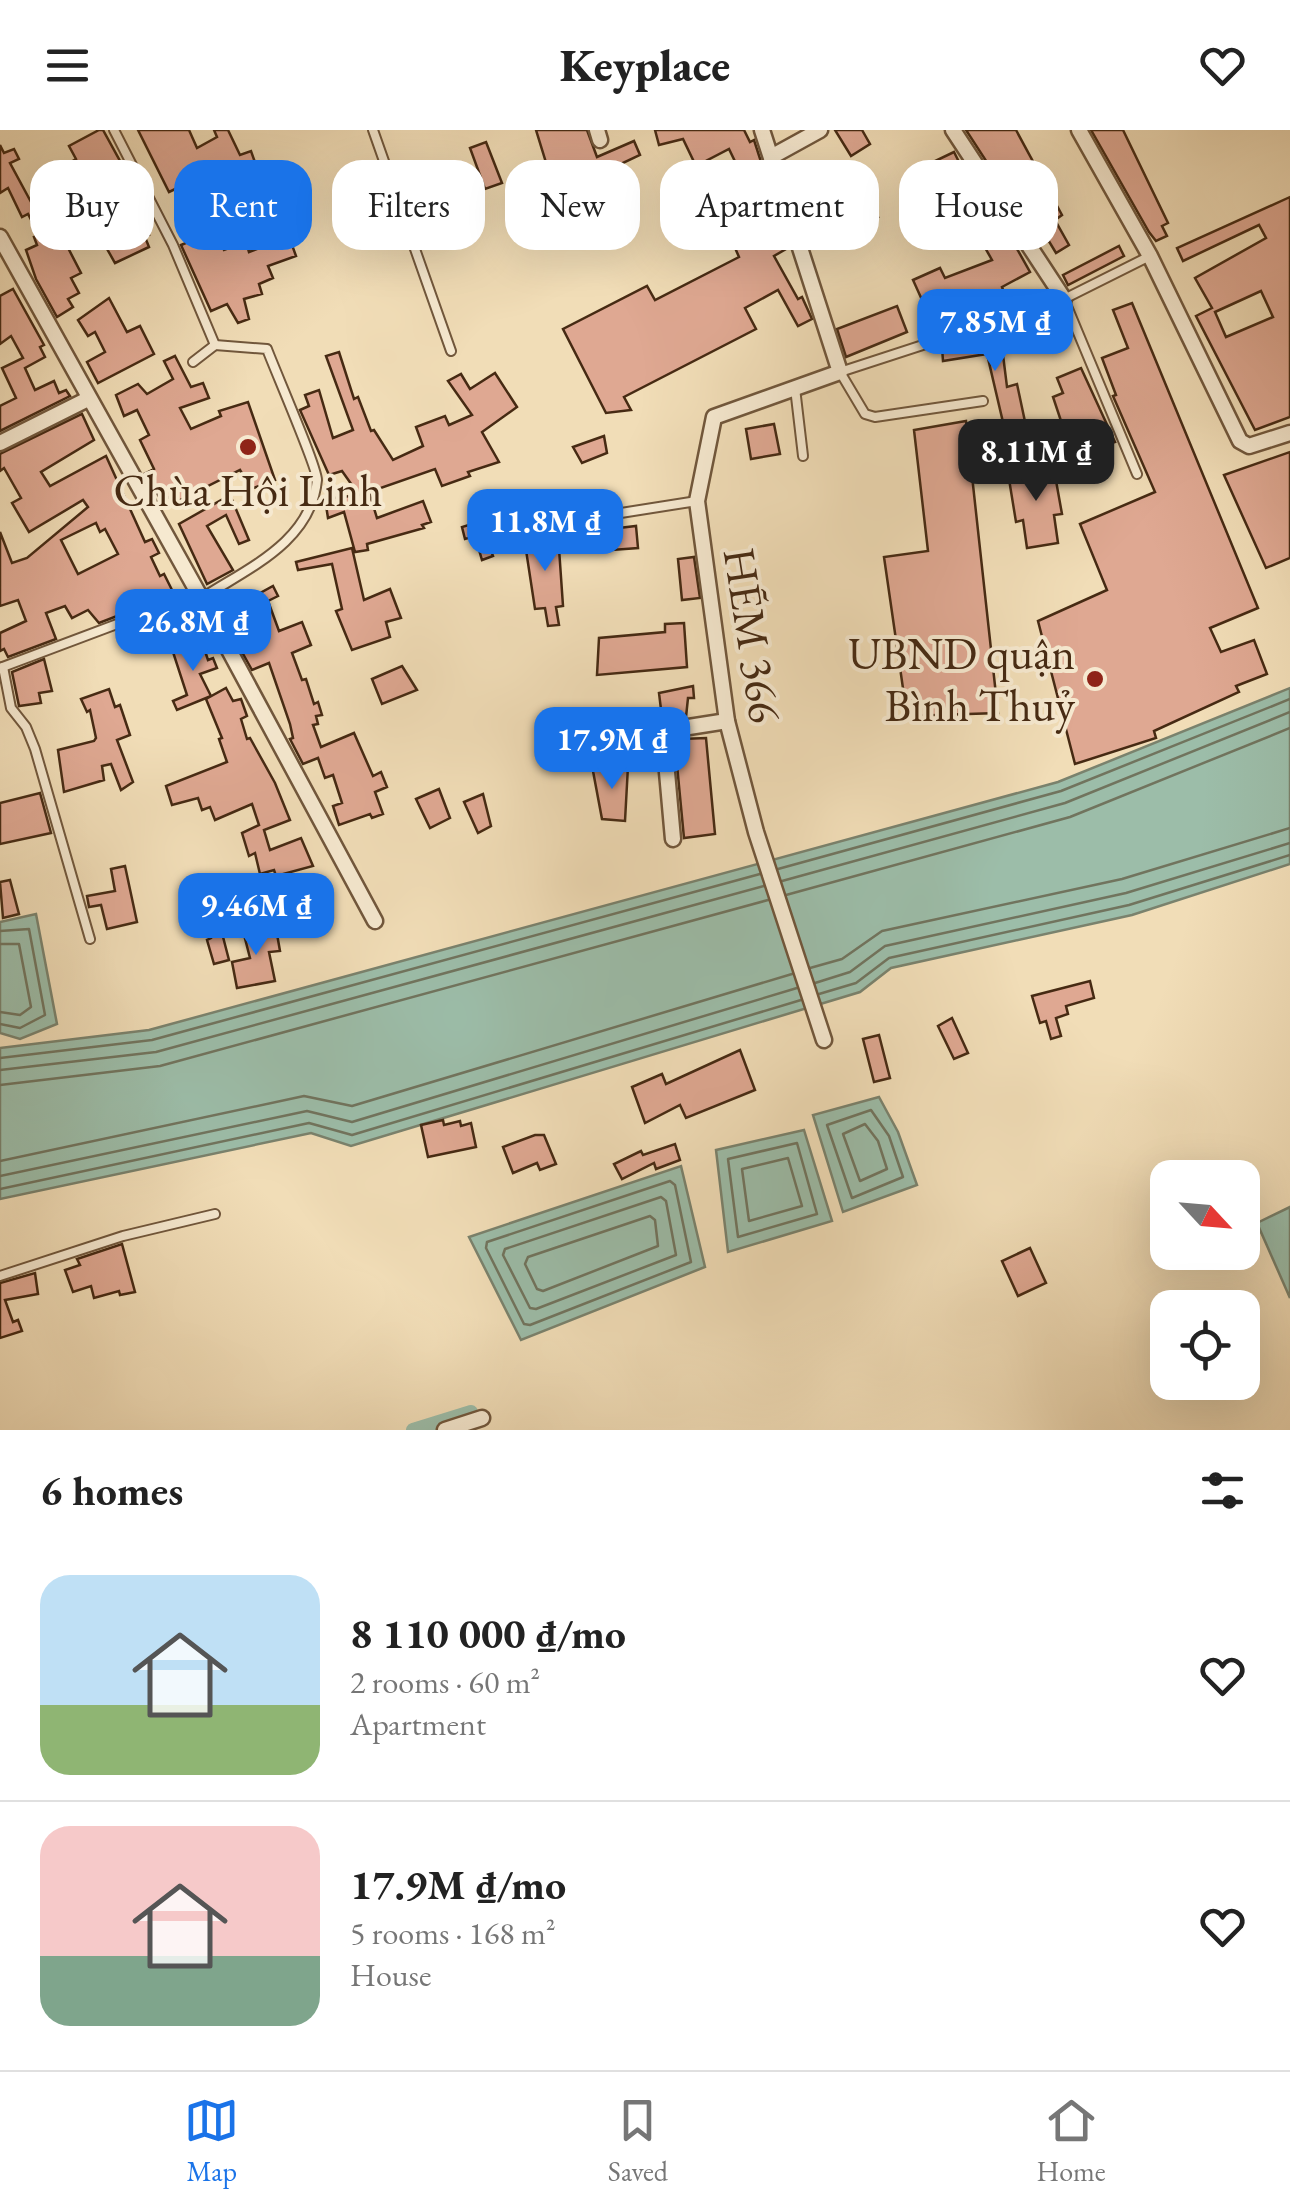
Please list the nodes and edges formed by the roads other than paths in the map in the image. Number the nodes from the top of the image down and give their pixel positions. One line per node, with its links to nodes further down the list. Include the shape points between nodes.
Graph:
1 (114, 130): 11 (lane)
2 (373, 130): 12 (lane)
3 (762, 130): 7 (street)
4 (820, 130): 7 (street)
5 (952, 130): 10 (street)
6 (1079, 130): 9 (street)
7 (771, 157): 14 (street)
8 (0, 238): 16 (street)
9 (1150, 256): 10 (lane); 18 (street, via 1240,442 1250,446)
10 (1064, 299): 14 (lane); 21 (lane)
11 (215, 345): 13 (lane); 24 (lane, via 267,349 318,478 302,527)
12 (450, 351)
13 (193, 362)
14 (840, 372): 15 (street, HẼM 366); 17 (lane, via 865,414 875,417)
15 (795, 388): 20 (lane); 22 (street, HẼM 366, via 714,417)
16 (88, 399): 19 (street); 24 (street)
17 (983, 401)
18 (1290, 433)
19 (0, 443)
20 (803, 456)
21 (1137, 474)
22 (698, 501): 23 (lane); 26 (street, HẼM 366)
23 (570, 521)
24 (200, 596): 25 (lane); 28 (street)
25 (2, 667): 29 (lane, via 11,708 35,749)
26 (728, 721): 27 (street, via 676,729 664,739); 30 (street, HẼM 366, via 756,832)
27 (673, 839)
28 (375, 921)
29 (90, 939)
30 (824, 1040)
31 (215, 1214): 32 (lane)
32 (0, 1276)
33 (482, 1418): 34 (street)
34 (445, 1430)

